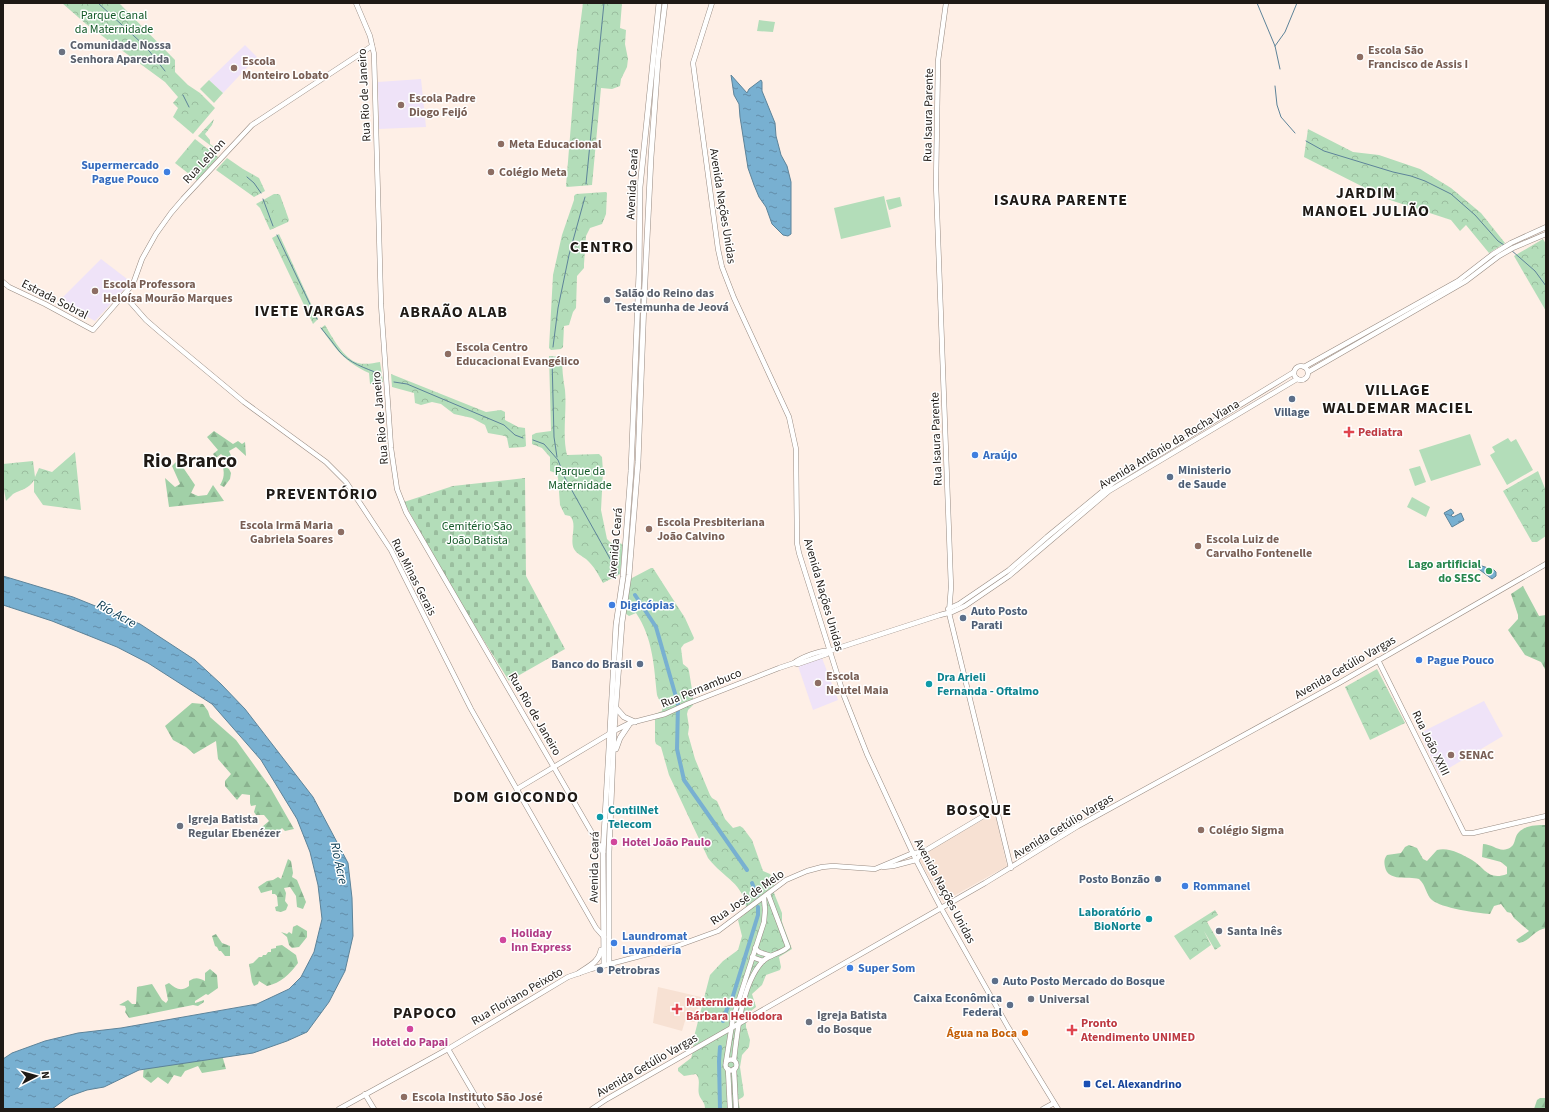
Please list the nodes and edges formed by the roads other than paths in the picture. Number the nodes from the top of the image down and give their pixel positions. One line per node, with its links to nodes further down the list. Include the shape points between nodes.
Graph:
1 (356, 3): 6 (street, Rua Rio de Janeiro)
2 (659, 3): 7 (main road, Avenida Ceará)
3 (665, 3): 8 (main road, Avenida Ceará)
4 (712, 3): 28 (street, Avenida Nações Unidas, via 693,63 718,249 734,298 788,412 796,450 797,543)
5 (946, 3): 25 (street, Rua Isaura Parente, via 938,61 936,184 946,421)
6 (372, 46): 18 (street, Rua Leblon, via 252,125 171,213 156,234 142,259 133,284); 34 (street, Rua Rio de Janeiro, via 375,71 380,298 397,489 406,512)
7 (647, 118): 8 (main road, via 651,121); 9 (main road, Avenida Ceará)
8 (653, 129): 10 (main road, Avenida Ceará)
9 (644, 142): 10 (main road, via 647,154); 32 (main road, Avenida Ceará, via 640,187 631,471 623,577 616,625)
10 (651, 157): 30 (main road, Avenida Ceará, via 638,462)
11 (1546, 227): 13 (street)
12 (1546, 234): 13 (street)
13 (1512, 245): 14 (street)
14 (1498, 254): 20 (street, via 1458,281); 22 (street, via 1466,281)
15 (3, 282): 17 (street, Estrada Sobral)
16 (3, 286): 17 (street, Estrada Sobral)
17 (9, 287): 19 (street, Estrada Sobral)
18 (124, 295): 19 (street, Rua Leblon); 35 (street, Rua Minas Gerais, via 161,333 244,402 326,462 346,482 391,550 471,709)
19 (93, 330)
20 (1304, 367): 21 (street, via 1298,367); 22 (street)
21 (1294, 372): 23 (street); 25 (street, Avenida Antônio da Rocha Viana, via 1114,482 1009,570)
22 (1308, 372): 23 (street, via 1304,379)
23 (1297, 379): 26 (street, Avenida Antônio da Rocha Viana, via 1109,491 1015,572)
24 (1546, 564): 29 (street, Avenida Getúlio Vargas)
25 (950, 608): 26 (street, Rua Isaura Parente); 27 (street, Avenida Antônio da Rocha Viana)
26 (949, 614): 27 (street, Avenida Antônio da Rocha Viana); 36 (street, Rua Isaura Parente)
27 (940, 615): 28 (street, Avenida Antônio da Rocha Viana)
28 (828, 652): 31 (street, Rua Pernambuco, via 797,660); 40 (street, Avenida Nações Unidas, via 864,747)
29 (1378, 660): 37 (street, Rua João XXIII, via 1466,834); 43 (street, Avenida Getúlio Vargas, via 1078,826)
30 (616, 708): 31 (main road, via 624,718); 32 (main road, Avenida Ceará)
31 (633, 723): 32 (street, Rua Pernambuco); 33 (main road, via 618,742)
32 (612, 732): 33 (main road, Avenida Ceará); 34 (street, Rua Pernambuco); 39 (main road, Avenida Ceará)
33 (613, 762): 44 (main road, Avenida Ceará)
34 (555, 768): 35 (street, Rua Pernambuco); 39 (street, Rua Rio de Janeiro)
35 (517, 789): 47 (street, Rua Minas Gerais, via 596,928)
36 (997, 808): 38 (street); 43 (street, Rua Isaura Parente)
37 (1546, 816)
38 (923, 852): 40 (street); 41 (street)
39 (603, 853): 44 (main road); 47 (main road, Avenida Ceará)
40 (913, 853): 41 (street, Avenida Nações Unidas); 42 (street)
41 (916, 860): 42 (street, Rua José de Melo); 46 (street, Avenida Nações Unidas)
42 (880, 867): 45 (street, Rua José de Melo, via 833,866 807,871 786,880)
43 (1011, 868): 46 (street, Avenida Getúlio Vargas)
44 (609, 874): 52 (main road, Avenida Ceará)
45 (766, 896): 48 (street, via 764,922); 49 (street, via 788,947); 52 (street, Rua José de Melo, via 729,924 706,937)
46 (941, 908): 54 (street, Avenida Getúlio Vargas); 61 (street, Avenida Nações Unidas)
47 (604, 937): 52 (main road, Avenida Ceará); 53 (main road, via 599,958)
48 (756, 948): 49 (street, via 759,952); 50 (street)
49 (771, 956): 51 (street)
50 (752, 957): 51 (street); 55 (street)
51 (763, 961): 54 (street, via 751,978)
52 (606, 965): 53 (street, Rua Floriano Peixoto)
53 (579, 973): 56 (street, Rua Floriano Peixoto, via 568,977)
54 (738, 1023): 55 (street, Avenida Getúlio Vargas); 57 (street)
55 (731, 1028): 58 (street); 65 (street, Avenida Getúlio Vargas)
56 (448, 1049): 60 (street, Rua Floriano Peixoto); 64 (street)
57 (734, 1060): 58 (street); 59 (street, via 736,1066)
58 (726, 1062): 59 (street, via 726,1067)
59 (731, 1069): 66 (street); 67 (street)
60 (366, 1094): 62 (street, Rua Floriano Peixoto); 63 (street)
61 (1054, 1103): 68 (street); 69 (street, Avenida Nações Unidas)
62 (339, 1109)
63 (374, 1109)
64 (482, 1109)
65 (592, 1109)
66 (730, 1109)
67 (736, 1109)
68 (1043, 1109)
69 (1058, 1109)

